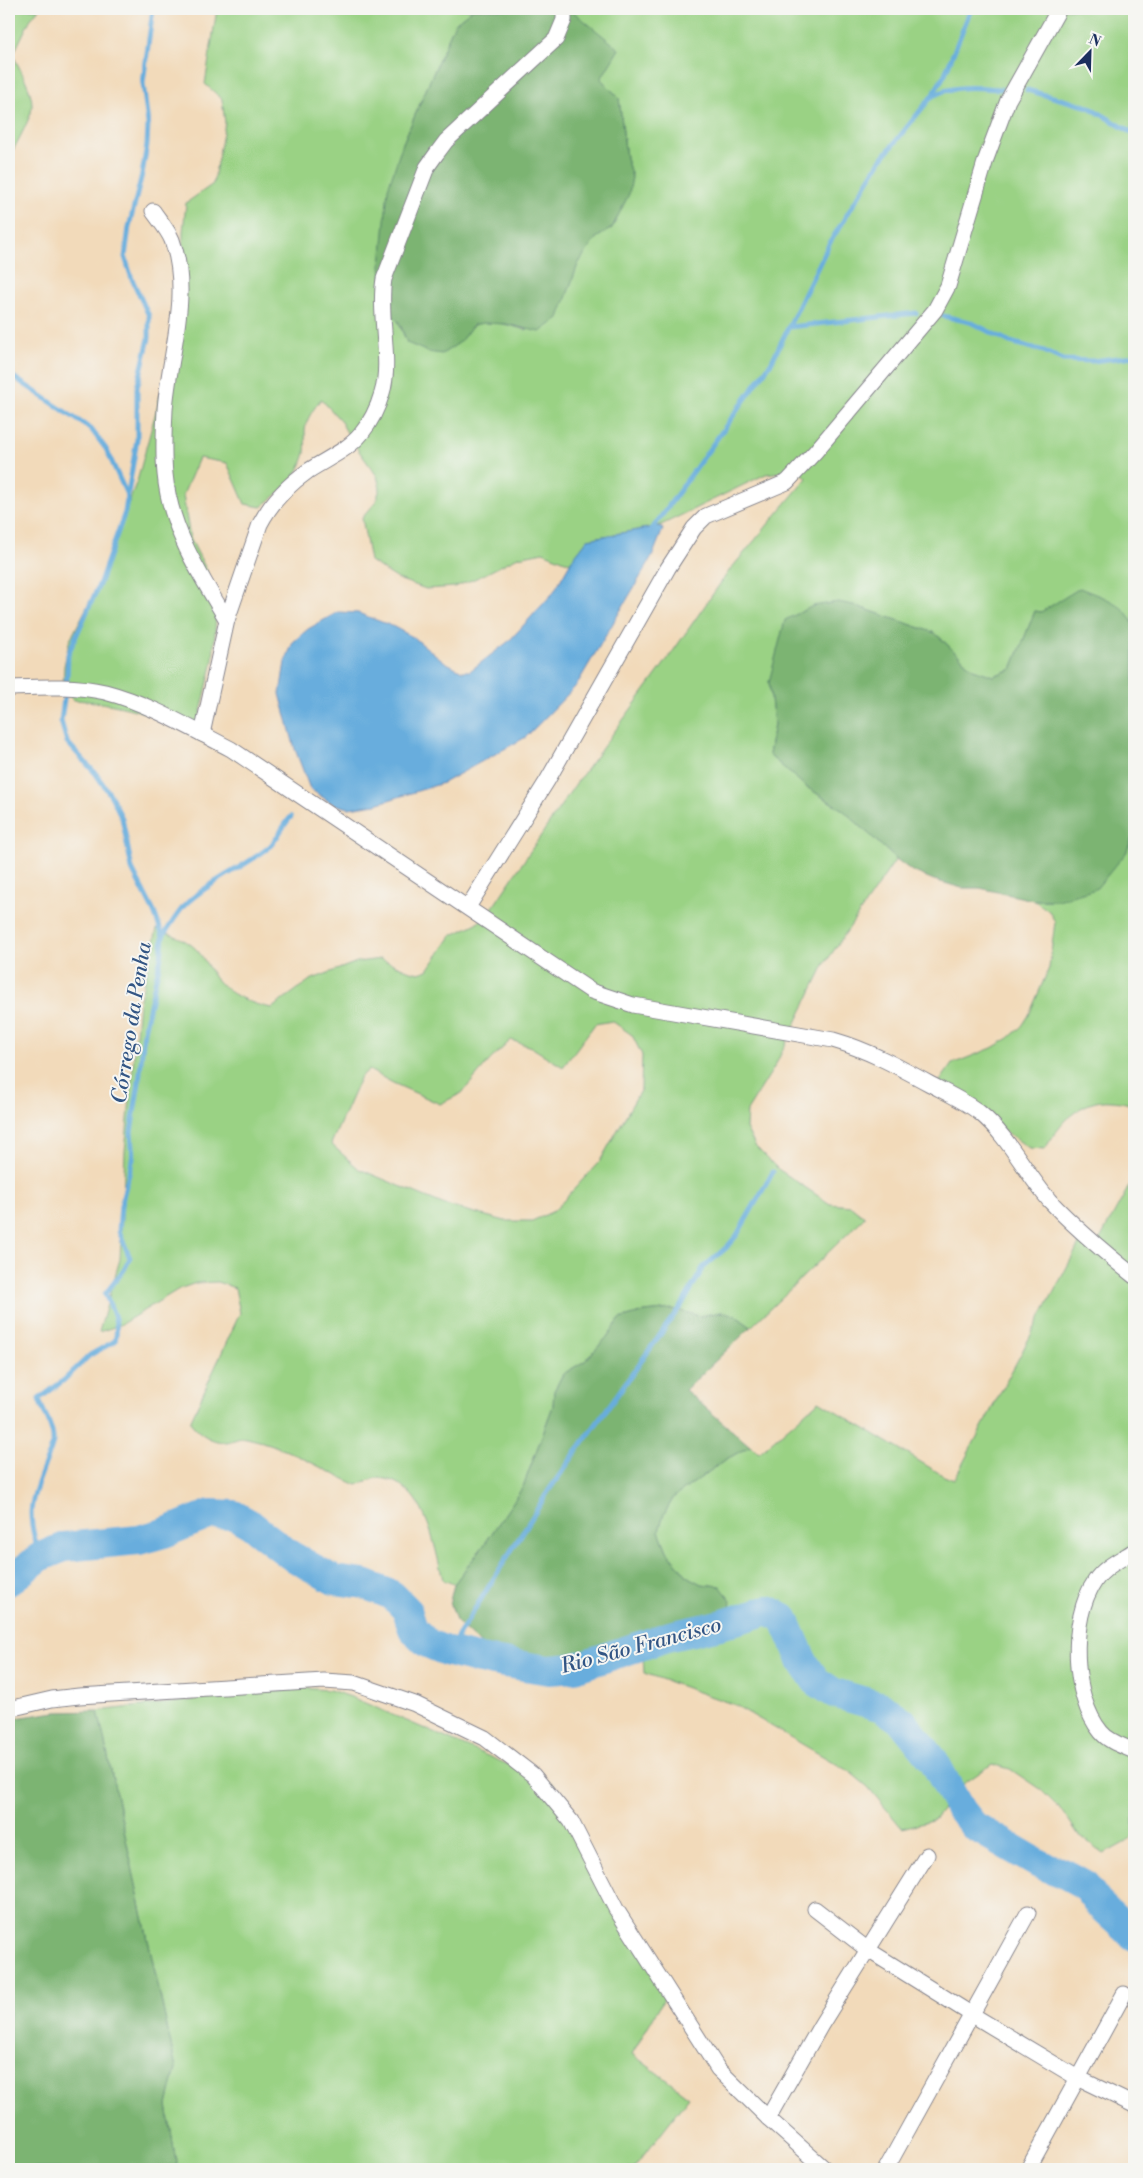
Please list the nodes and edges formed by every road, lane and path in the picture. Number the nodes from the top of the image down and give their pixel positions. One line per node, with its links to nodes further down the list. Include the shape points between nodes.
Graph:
1 (564, 9): 4 (street, via 564,20 556,39 446,141 427,167 381,295 385,378 382,393 361,435 307,472 276,499 266,513)
2 (1059, 9): 7 (street, via 1008,100 939,305 794,476 787,482 706,516 694,528 547,782)
3 (154, 211): 4 (street, via 171,238 180,294 165,409 168,492 172,512 194,566)
4 (227, 620): 6 (street)
5 (9, 688): 6 (street, via 63,687 103,692)
6 (202, 734): 7 (street, via 231,749)
7 (468, 907): 8 (street, via 591,991 632,1005 803,1034 854,1046 966,1104 993,1126 1048,1199 1085,1237)
8 (1134, 1276)
9 (1134, 1551): 11 (street, via 1105,1569 1094,1582 1084,1601 1077,1653 1081,1682 1092,1718 1109,1740)
10 (9, 1709): 20 (street, via 79,1696 324,1681 354,1683 385,1693 485,1738 533,1775 571,1821 616,1909 718,2068)
11 (1134, 1751)
12 (927, 1855): 15 (street)
13 (815, 1909): 15 (street)
14 (1028, 1913): 17 (street)
15 (868, 1950): 17 (street); 20 (street)
16 (1124, 1994): 18 (street)
17 (971, 2014): 18 (street); 22 (street)
18 (1076, 2077): 19 (street); 23 (street)
19 (1134, 2105)
20 (768, 2118): 21 (street)
21 (826, 2169)
22 (886, 2169)
23 (1028, 2169)

